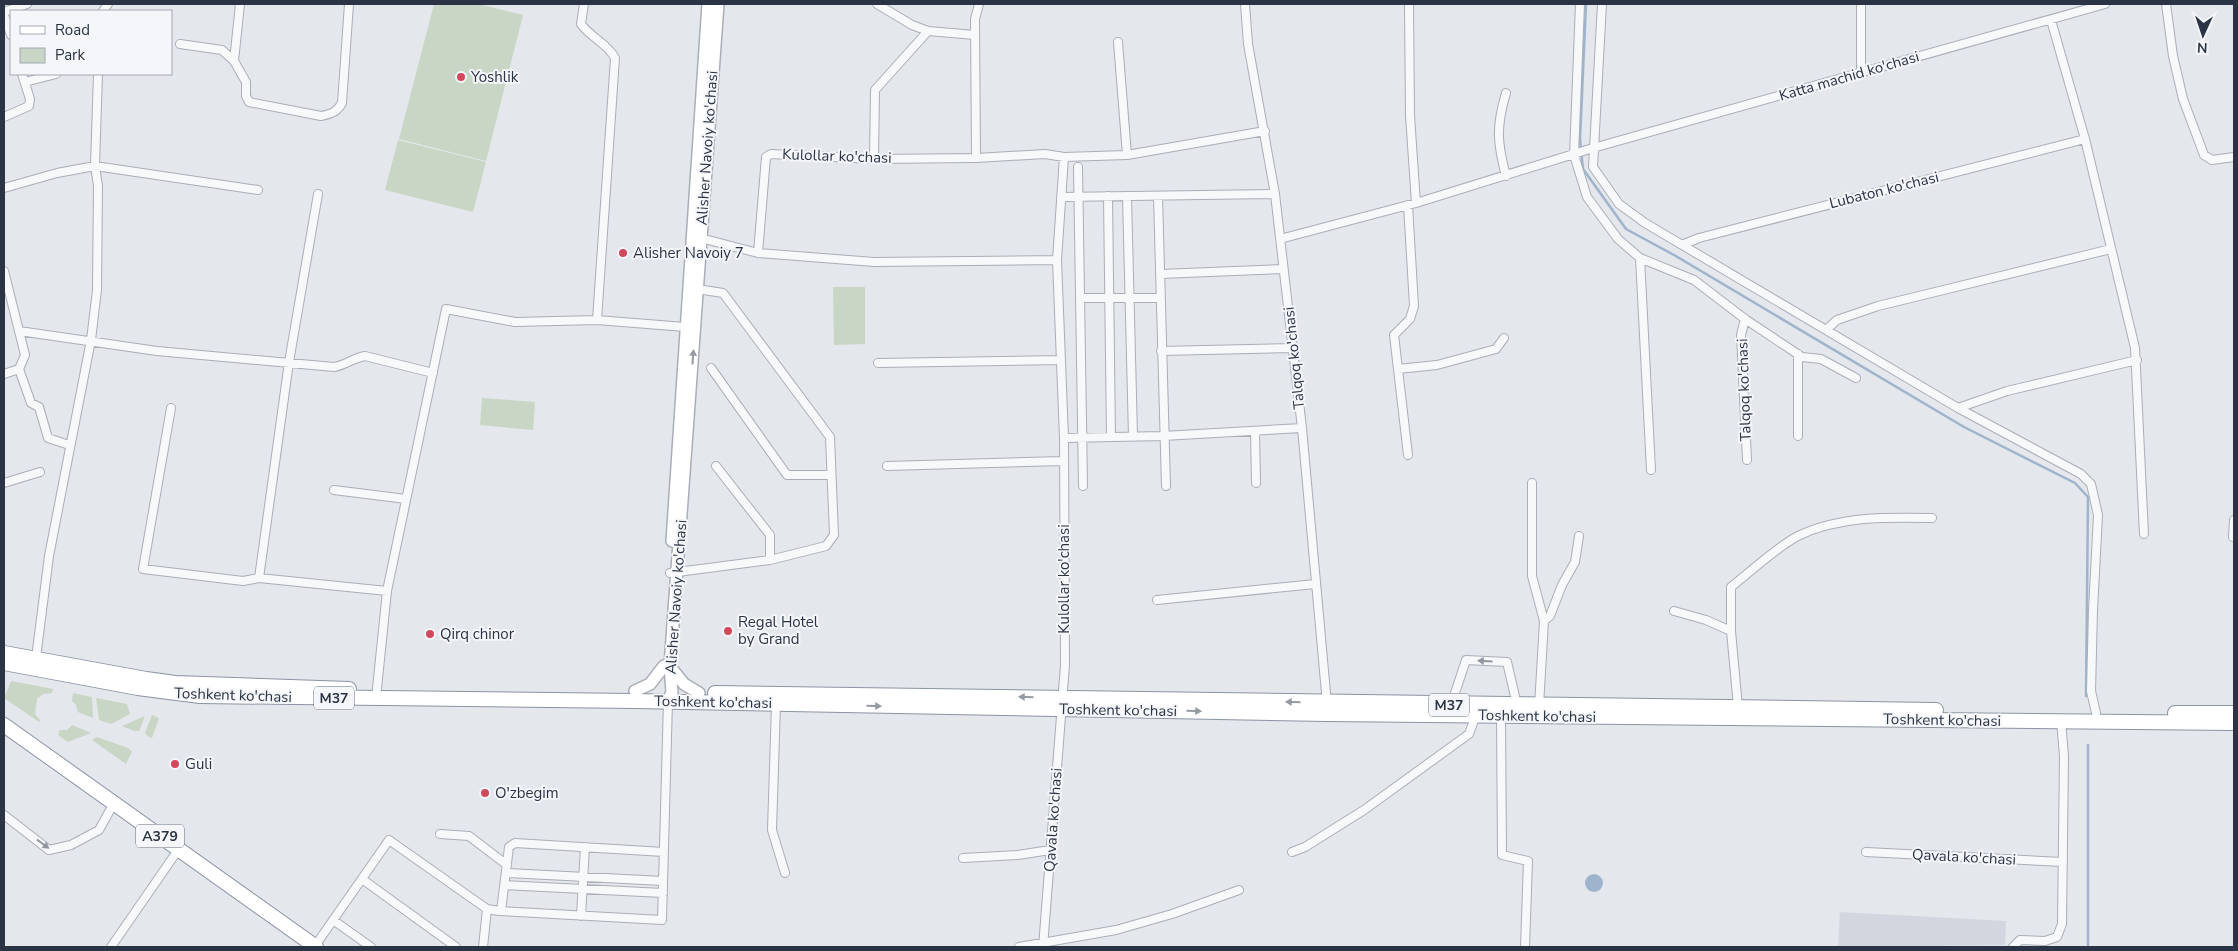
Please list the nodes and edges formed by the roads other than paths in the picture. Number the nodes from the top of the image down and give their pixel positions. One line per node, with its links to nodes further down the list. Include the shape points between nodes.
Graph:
1 (27, 4): 16 (street)
2 (240, 4): 24 (street)
3 (349, 4): 24 (street, via 342,102 339,109 331,114 321,116 249,102 246,82)
4 (584, 4): 70 (street, via 581,24 610,49 615,58)
5 (708, 4): 54 (main road, Alisher Navoiy ko'chasi)
6 (718, 4): 54 (main road, Alisher Navoiy ko'chasi)
7 (877, 4): 19 (street)
8 (979, 4): 21 (street, via 975,19)
9 (1245, 4): 32 (street, Talqoq ko'chasi, via 1248,44)
10 (1409, 4): 53 (street)
11 (1580, 4): 35 (street)
12 (1602, 4): 34 (street)
13 (1861, 4): 25 (street)
14 (2105, 4): 18 (street, Katta machid ko'chasi)
15 (2166, 4): 38 (street, via 2183,99 2204,155 2212,160)
16 (12, 10)
17 (4, 13): 20 (street)
18 (2051, 20): 25 (street, Katta machid ko'chasi); 33 (street)
19 (928, 31): 21 (street); 40 (street, via 874,90)
20 (10, 32)
21 (976, 35): 39 (street)
22 (1118, 42): 36 (street)
23 (180, 44): 24 (street, via 222,50)
24 (234, 61)
25 (1862, 73): 34 (street, Katta machid ko'chasi)
26 (22, 75): 29 (street)
27 (52, 75): 29 (street)
28 (98, 75): 41 (street)
29 (25, 82): 31 (street, via 29,106)
30 (1506, 93): 43 (street, via 1498,119)
31 (4, 117)
32 (1265, 131): 36 (street, Kulollar ko'chasi); 47 (street, Talqoq ko'chasi)
33 (2085, 140): 56 (street, Lubaton ko'chasi); 57 (street)
34 (1593, 148): 35 (street, Katta machid ko'chasi); 56 (street, via 1593,167 1618,204)
35 (1574, 155): 43 (street, Katta machid ko'chasi); 59 (street, via 1587,197 1618,239)
36 (1127, 156): 37 (street, Kulollar ko'chasi)
37 (1064, 157): 39 (street, Kulollar ko'chasi, via 1045,154); 51 (street, Kulollar ko'chasi)
38 (2234, 157)
39 (976, 158): 40 (street, Kulollar ko'chasi)
40 (874, 159): 58 (street, Kulollar ko'chasi, via 771,154 766,157)
41 (95, 166): 44 (street); 45 (street); 75 (street, via 98,186 97,290)
42 (1078, 167): 52 (street)
43 (1506, 176): 53 (street, Katta machid ko'chasi)
44 (4, 188)
45 (258, 190)
46 (318, 194): 81 (street)
47 (1275, 194): 50 (street); 55 (street, Talqoq ko'chasi)
48 (1108, 196): 49 (street); 52 (street); 66 (street)
49 (1128, 196): 50 (street); 67 (street)
50 (1158, 196): 63 (street)
51 (1060, 197): 52 (street); 60 (street, Kulollar ko'chasi)
52 (1078, 197): 65 (street)
53 (1412, 204): 55 (street, Katta machid ko'chasi); 85 (street, via 1414,306 1410,319 1394,335)
54 (696, 237): 58 (street); 64 (main road, Alisher Navoiy ko'chasi); 71 (main road, Alisher Navoiy ko'chasi)
55 (1280, 239): 61 (street, Talqoq ko'chasi)
56 (1684, 244): 72 (street)
57 (2112, 249): 72 (street, via 1878,306 1838,320); 80 (street)
58 (758, 253): 60 (street, via 874,262)
59 (1640, 258): 69 (street, via 1694,280); 105 (street)
60 (1058, 260): 79 (street, Kulollar ko'chasi)
61 (1284, 269): 63 (street); 76 (street, Talqoq ko'chasi)
62 (4, 271): 73 (street)
63 (1160, 274): 68 (street)
64 (697, 289): 107 (street, via 723,292 830,438); 121 (main road, Alisher Navoiy ko'chasi, one-way to 64)
65 (1080, 298): 66 (street); 96 (street)
66 (1109, 298): 67 (street); 97 (street)
67 (1130, 298): 68 (street); 93 (street)
68 (1160, 298): 77 (street)
69 (1745, 319): 78 (street); 101 (street, Talqoq ko'chasi, via 1741,335)
70 (597, 320): 71 (street); 86 (street, via 515,322 446,309)
71 (685, 327): 121 (main road, Alisher Navoiy ko'chasi)
72 (1826, 330): 90 (street)
73 (19, 331): 75 (street); 83 (street, via 25,356)
74 (1504, 338): 85 (street, via 1496,348 1438,365)
75 (91, 340): 81 (street, via 157,351); 99 (street)
76 (1292, 348): 77 (street); 91 (street, Talqoq ko'chasi)
77 (1161, 351): 94 (street)
78 (1798, 354): 88 (street, via 1821,359); 95 (street)
79 (1060, 360): 82 (street); 98 (street, Kulollar ko'chasi)
80 (2137, 360): 90 (street, via 2008,391); 117 (street)
81 (289, 362): 86 (street, via 334,367 365,356); 122 (street)
82 (878, 363)
83 (19, 368): 87 (street); 99 (street, via 31,404 39,408 48,438)
84 (711, 368): 107 (street, via 788,475)
85 (1398, 369): 100 (street)
86 (433, 372): 114 (street)
87 (4, 374)
88 (1856, 378)
89 (171, 408): 122 (street, via 143,569 243,581)
90 (1958, 408): 144 (street, via 2081,474 2091,484 2098,515 2091,691)
91 (1302, 428): 92 (street); 123 (street, Talqoq ko'chasi)
92 (1256, 431): 94 (street); 109 (street)
93 (1133, 436): 94 (street); 97 (street)
94 (1163, 436): 112 (street)
95 (1798, 436)
96 (1082, 437): 97 (street); 98 (street); 111 (street)
97 (1111, 437)
98 (1064, 438): 102 (street, Kulollar ko'chasi)
99 (69, 445): 130 (street, via 49,556)
100 (1408, 455)
101 (1747, 460)
102 (1064, 461): 104 (street); 137 (street, Kulollar ko'chasi)
103 (716, 466): 120 (street, via 770,535)
104 (887, 466)
105 (1650, 470)
106 (40, 472): 108 (street)
107 (831, 475): 120 (street, via 834,535 826,546)
108 (4, 483)
109 (1256, 483)
110 (1532, 483): 127 (street, via 1532,576)
111 (1083, 486)
112 (1166, 486)
113 (334, 490): 114 (street)
114 (406, 499): 124 (street)
115 (1932, 518): 128 (street, via 1886,517 1833,523 1797,537 1731,587)
116 (2234, 520): 119 (street)
117 (2144, 534)
118 (1579, 536): 127 (street, via 1575,562 1550,616)
119 (2233, 537)
120 (770, 560): 121 (street)
121 (673, 573): 132 (main road, Alisher Navoiy ko'chasi)
122 (259, 578): 124 (street)
123 (1315, 584): 125 (street); 143 (street, Talqoq ko'chasi)
124 (387, 591): 135 (street)
125 (1157, 600)
126 (1674, 611): 128 (street)
127 (1544, 621): 141 (street)
128 (1731, 631): 142 (street)
129 (4, 652): 130 (highway, Toshkent ko'chasi / M37)
130 (36, 658): 135 (highway, Toshkent ko'chasi / M37, via 175,683)
131 (4, 663): 135 (highway, Toshkent ko'chasi / M37, via 200,696)
132 (667, 666): 133 (main road, via 650,684); 134 (main road, via 684,684); 136 (main road, Alisher Navoiy ko'chasi)
133 (635, 691): 135 (highway, Toshkent ko'chasi / M37); 136 (highway, Toshkent ko'chasi / M37)
134 (699, 693): 136 (highway, Toshkent ko'chasi / M37); 137 (highway, Toshkent ko'chasi / M37, one-way to 134)
135 (376, 694): 136 (highway, Toshkent ko'chasi / M37)
136 (668, 695): 138 (highway, Toshkent ko'chasi / M37); 157 (street)
137 (1062, 703): 138 (highway, Toshkent ko'chasi / M37, one-way to 137); 143 (highway, Toshkent ko'chasi / M37); 156 (street, Qavala ko'chasi)
138 (776, 704): 163 (street, via 772,830)
139 (1450, 705): 140 (highway, Toshkent ko'chasi / M37); 140 (street, one-way to 139, via 1506,662 1466,660); 143 (highway, Toshkent ko'chasi / M37)
140 (1518, 705): 141 (highway, Toshkent ko'chasi / M37)
141 (1539, 706): 142 (highway, Toshkent ko'chasi / M37)
142 (1738, 707): 144 (highway, Toshkent ko'chasi / M37)
143 (1327, 708): 146 (highway, Toshkent ko'chasi / M37)
144 (2096, 713): 145 (highway, Toshkent ko'chasi / M37)
145 (2234, 713)
146 (1476, 715): 147 (highway, Toshkent ko'chasi / M37); 158 (street, via 1470,734 1364,810)
147 (1501, 716): 148 (highway, Toshkent ko'chasi / M37); 182 (street, via 1502,855 1528,861)
148 (2061, 721): 149 (highway, Toshkent ko'chasi / M37); 161 (street, via 2064,756)
149 (2234, 723)
150 (4, 724): 151 (highway, A379)
151 (114, 803): 152 (street, one-way to 151, via 49,850 71,845 99,830); 155 (highway, A379)
152 (4, 815)
153 (440, 834): 162 (street, via 469,836)
154 (585, 847): 157 (street); 162 (street, via 514,842 509,847); 164 (street)
155 (178, 850): 176 (street); 177 (highway, A379)
156 (1050, 850): 160 (street); 175 (street, Qavala ko'chasi)
157 (664, 852): 166 (street)
158 (1292, 852)
159 (1866, 852): 161 (street, Qavala ko'chasi)
160 (963, 858)
161 (2063, 862): 183 (street, via 2062,924 2057,937 2045,941 2020,940)
162 (507, 869): 164 (street); 167 (street)
163 (785, 873)
164 (583, 877): 166 (street); 168 (street)
165 (362, 879): 171 (street, via 389,840); 174 (street); 179 (street)
166 (663, 881): 170 (street)
167 (505, 885): 168 (street); 172 (street)
168 (582, 889): 170 (street); 173 (street)
169 (1239, 890): 175 (street, via 1116,930)
170 (663, 893): 173 (street, via 662,920)
171 (487, 909): 172 (street); 180 (street)
172 (502, 911): 173 (street)
173 (581, 916)
174 (333, 920): 177 (street); 178 (street)
175 (1043, 945): 181 (street)
176 (111, 947)
177 (316, 947)
178 (371, 947)
179 (456, 947)
180 (483, 947)
181 (1020, 947)
182 (1525, 947)
183 (2013, 947)

